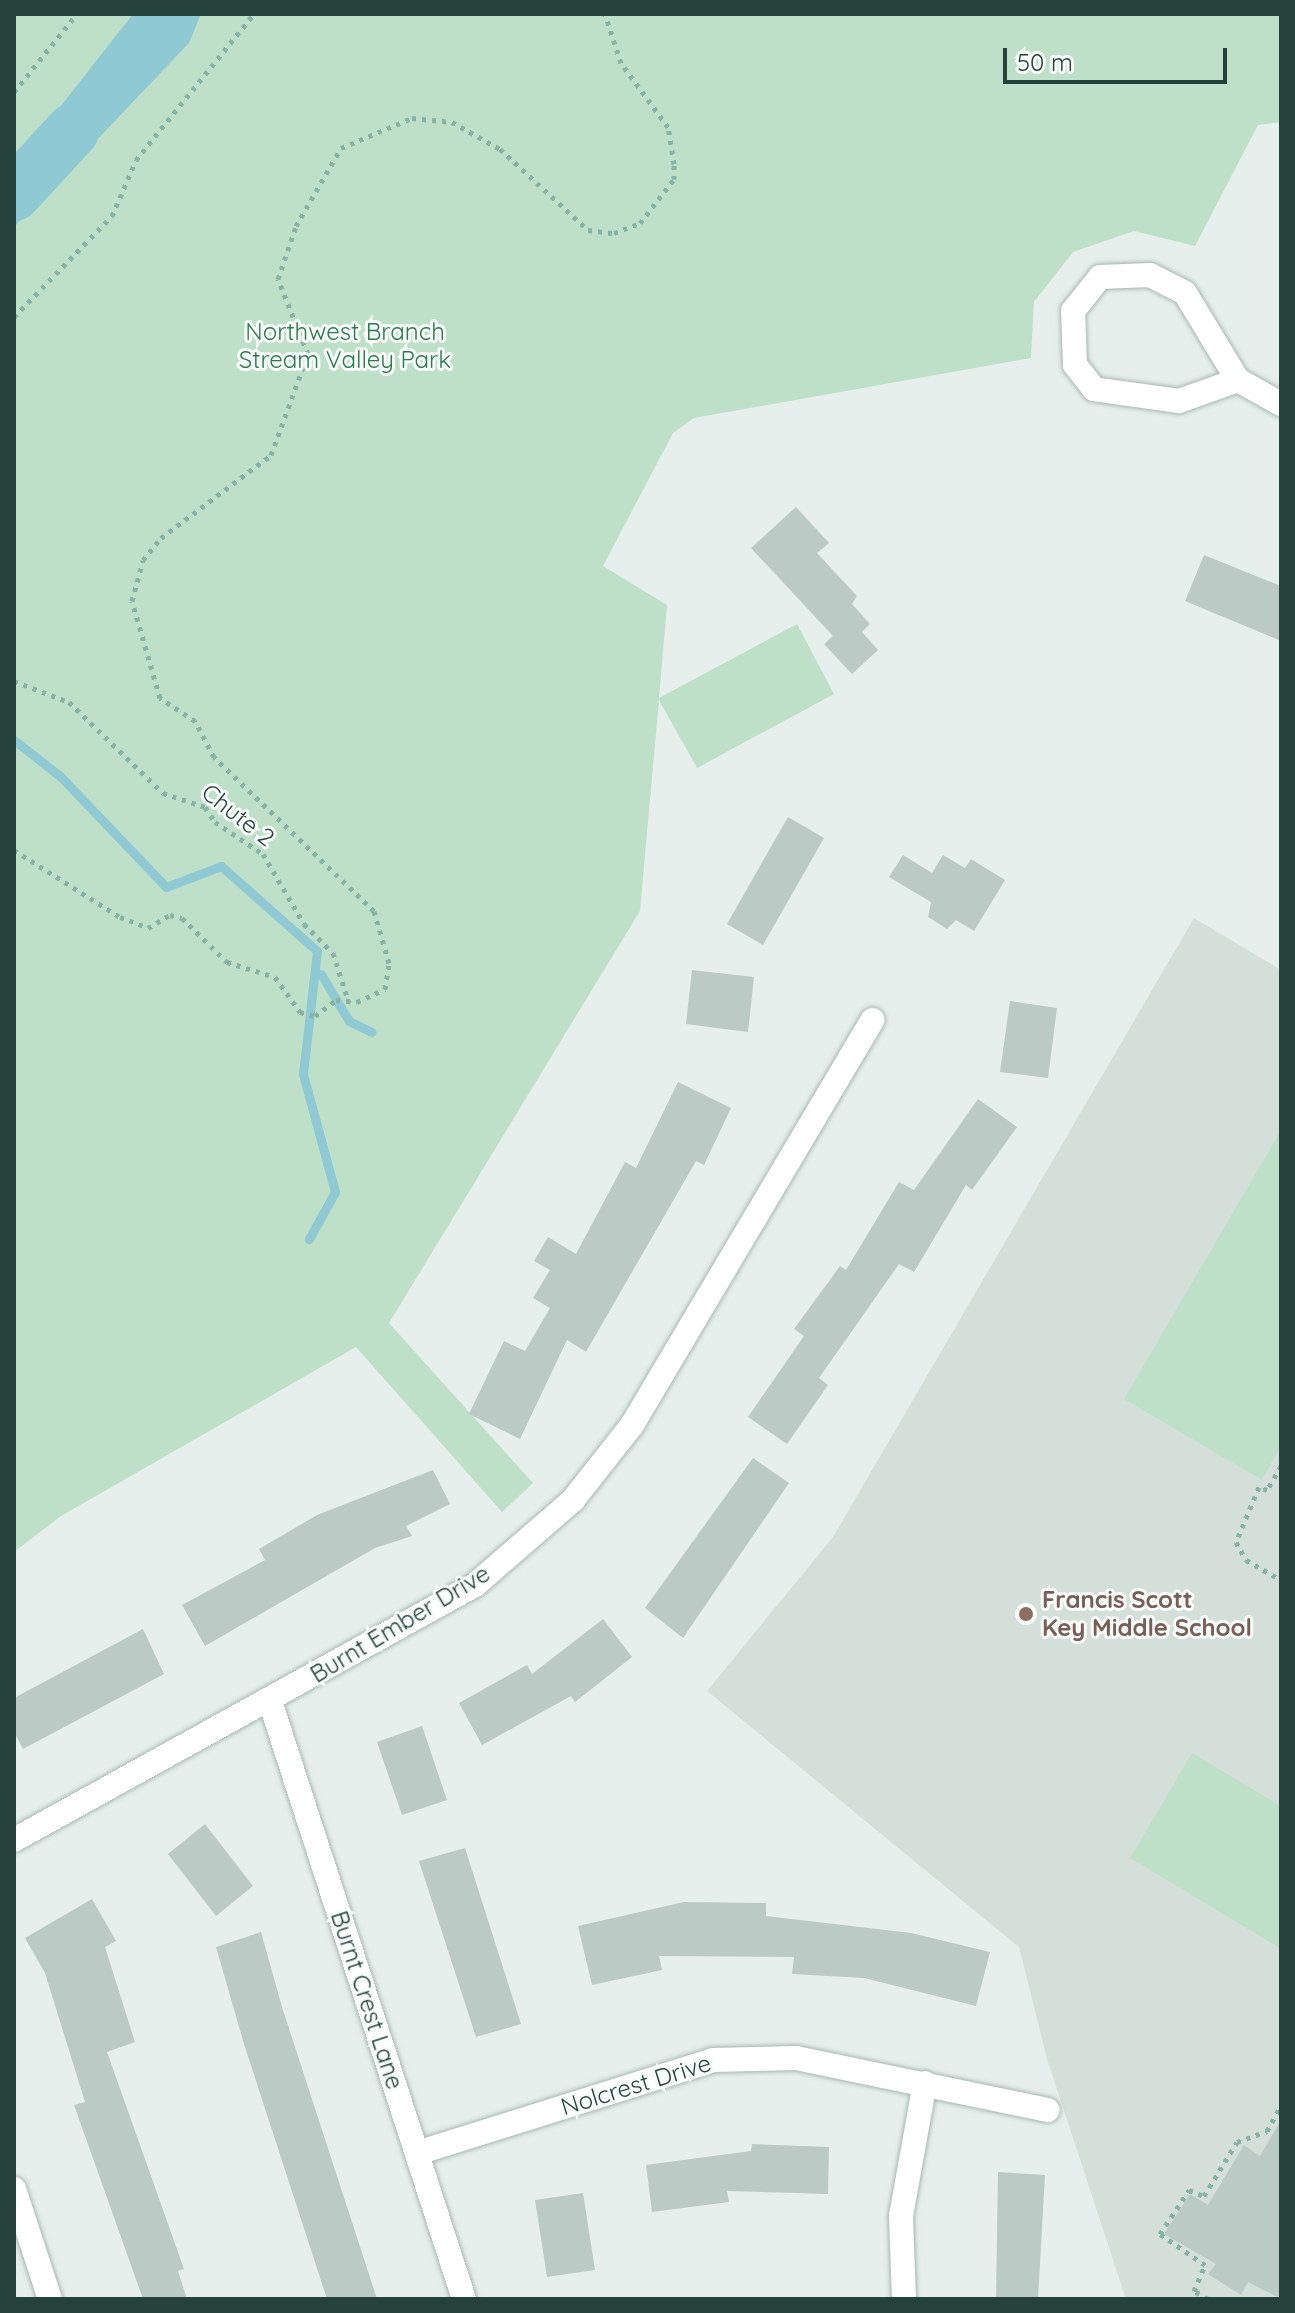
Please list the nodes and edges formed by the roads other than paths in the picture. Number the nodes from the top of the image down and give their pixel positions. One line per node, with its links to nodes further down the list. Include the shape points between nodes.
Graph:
1 (1238, 380): 1 (street, via 1185,293 1150,275 1100,277 1073,311 1075,365 1094,389 1179,401); 2 (street)
2 (1281, 404)
3 (872, 1020): 4 (street, Burnt Ember Drive, via 632,1425 573,1500 475,1585)
4 (270, 1701): 5 (street, Burnt Ember Drive); 8 (street, Burnt Crest Lane)
5 (14, 1840)
6 (925, 2083): 7 (street, Nolcrest Drive); 8 (street, Nolcrest Drive, via 796,2058 713,2060); 12 (street, via 901,2216)
7 (1048, 2110)
8 (417, 2153): 11 (street, Burnt Crest Lane)
9 (14, 2189): 10 (street)
10 (50, 2299)
11 (464, 2299)
12 (904, 2299)

